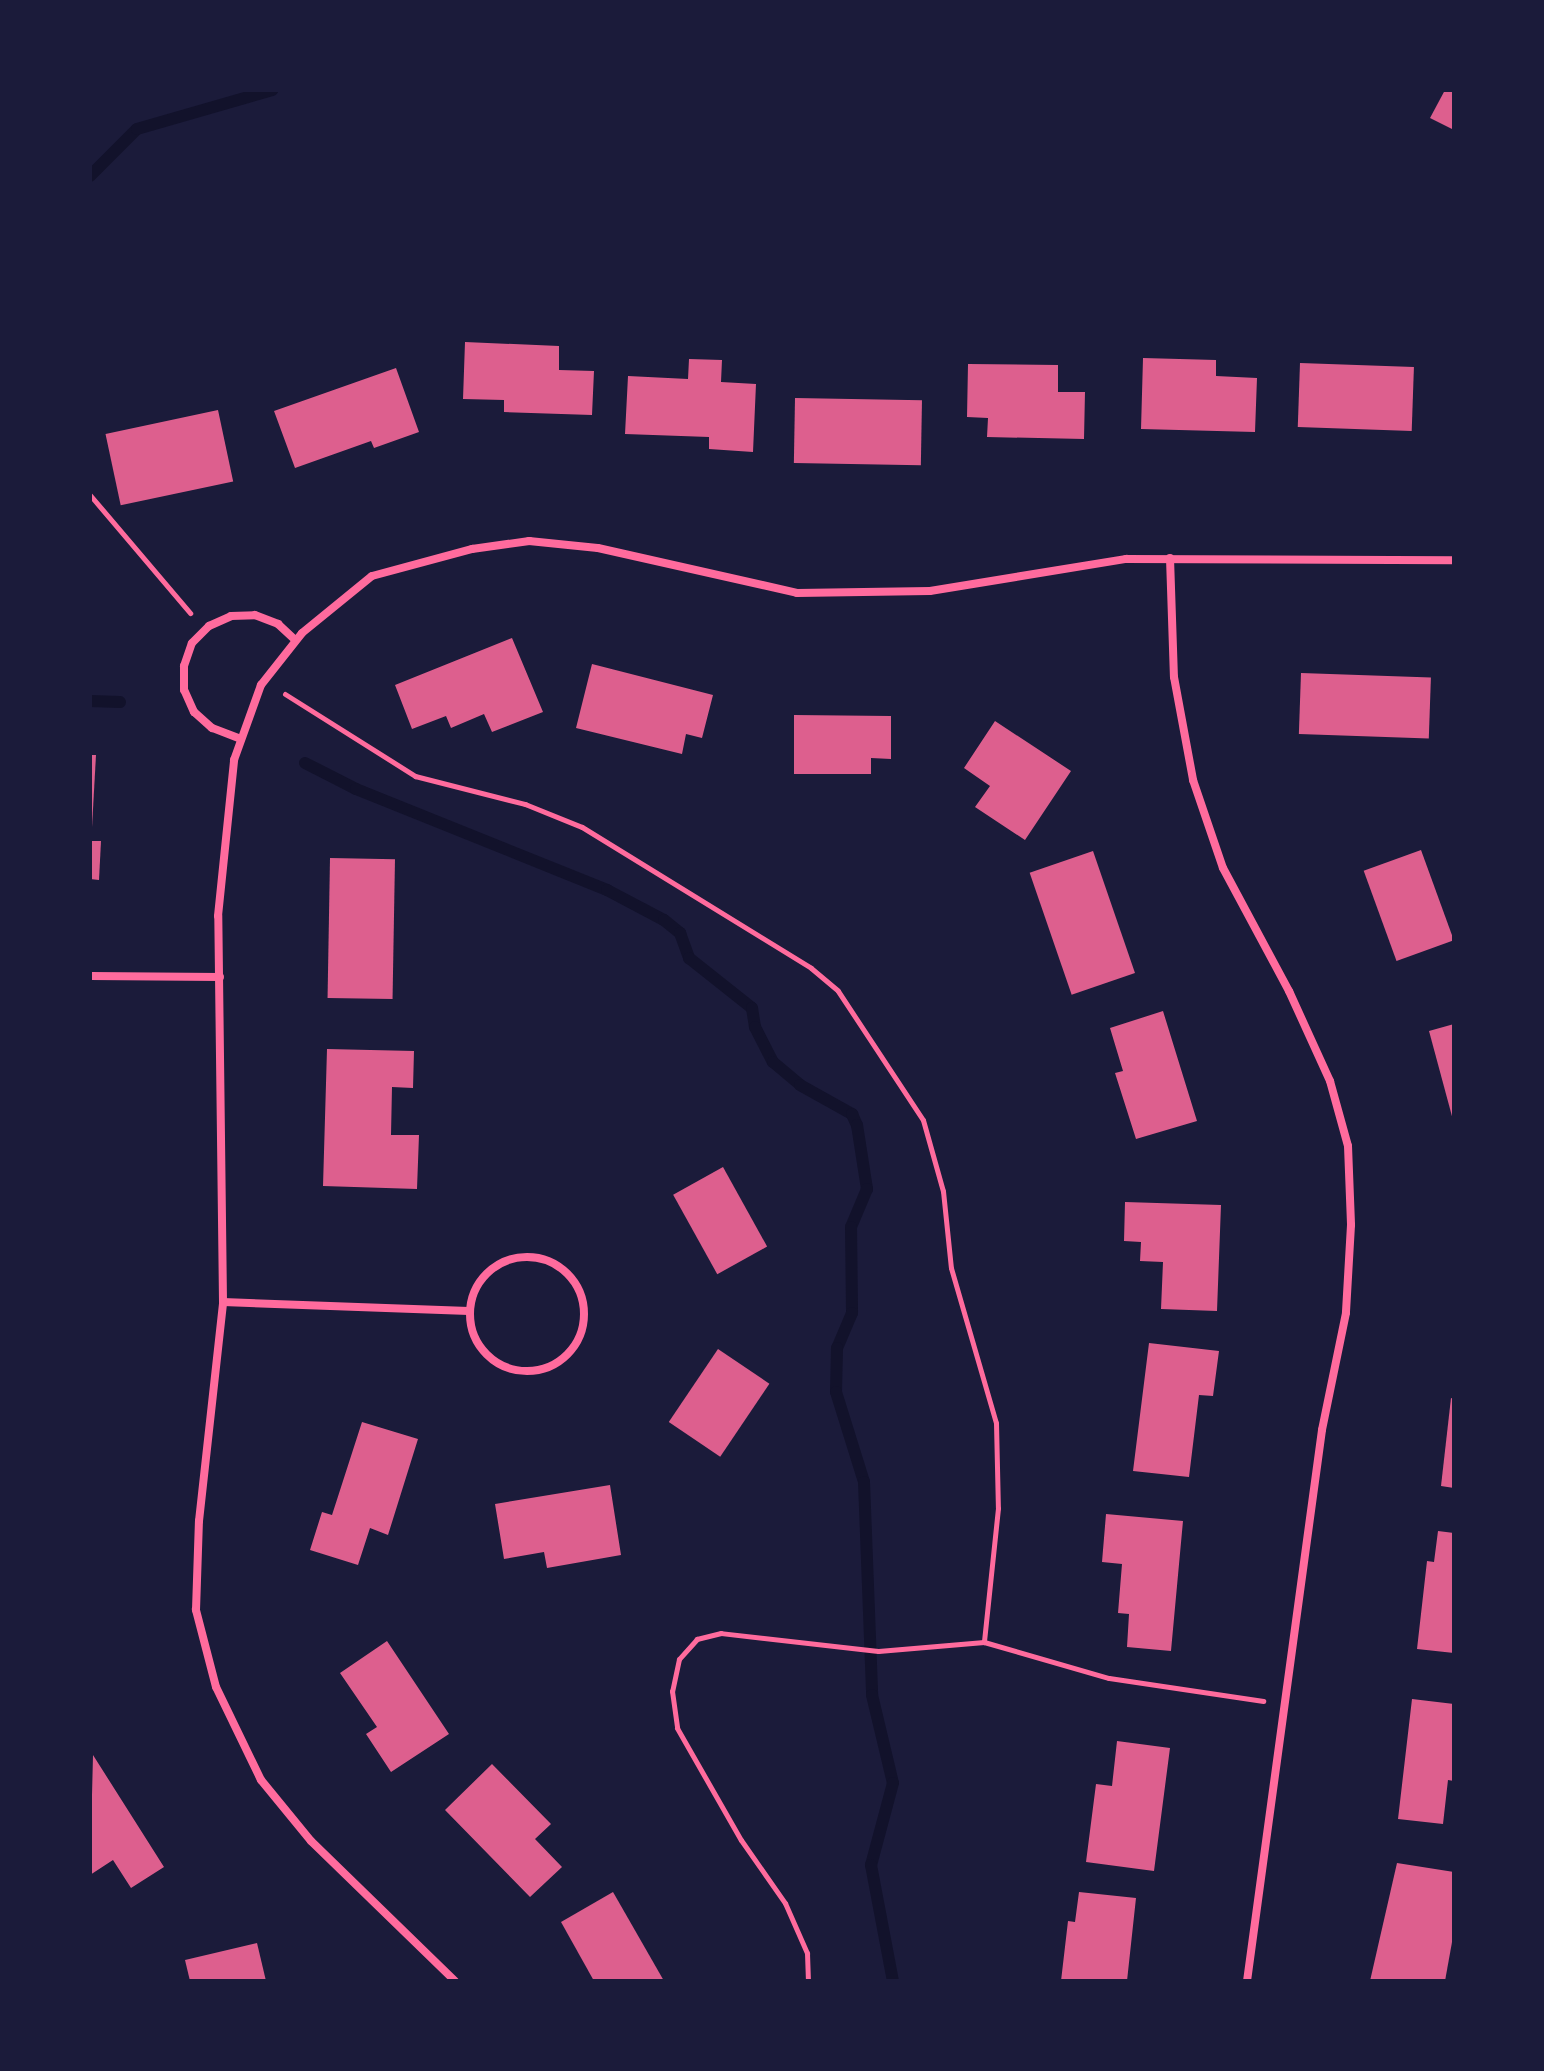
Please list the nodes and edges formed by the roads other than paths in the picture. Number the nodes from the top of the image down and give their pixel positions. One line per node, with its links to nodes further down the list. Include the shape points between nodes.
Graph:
1 (1170, 558): 2 (street); 3 (street, via 1089,564 930,591 797,593 598,548 529,541 472,549 372,576); 10 (street, via 1174,677 1193,780 1223,868 1330,1081 1348,1146 1346,1313 1322,1430)
2 (1454, 560)
3 (295, 640): 4 (street, via 267,676); 4 (street, via 278,624 255,615 231,616 208,627 192,643 184,666 184,690 194,712 212,728)
4 (241, 739): 6 (street, via 234,760 220,900)
5 (90, 976): 6 (street)
6 (220, 977): 7 (street)
7 (223, 1302): 8 (street); 9 (street, via 199,1521 196,1610 216,1687 261,1780 311,1841)
8 (469, 1311): 8 (street, via 472,1334 484,1353 524,1371 546,1368 566,1356 579,1338 584,1316 581,1294 569,1275 529,1256 507,1260 488,1272 474,1289)
9 (455, 1981)
10 (1247, 1981)

